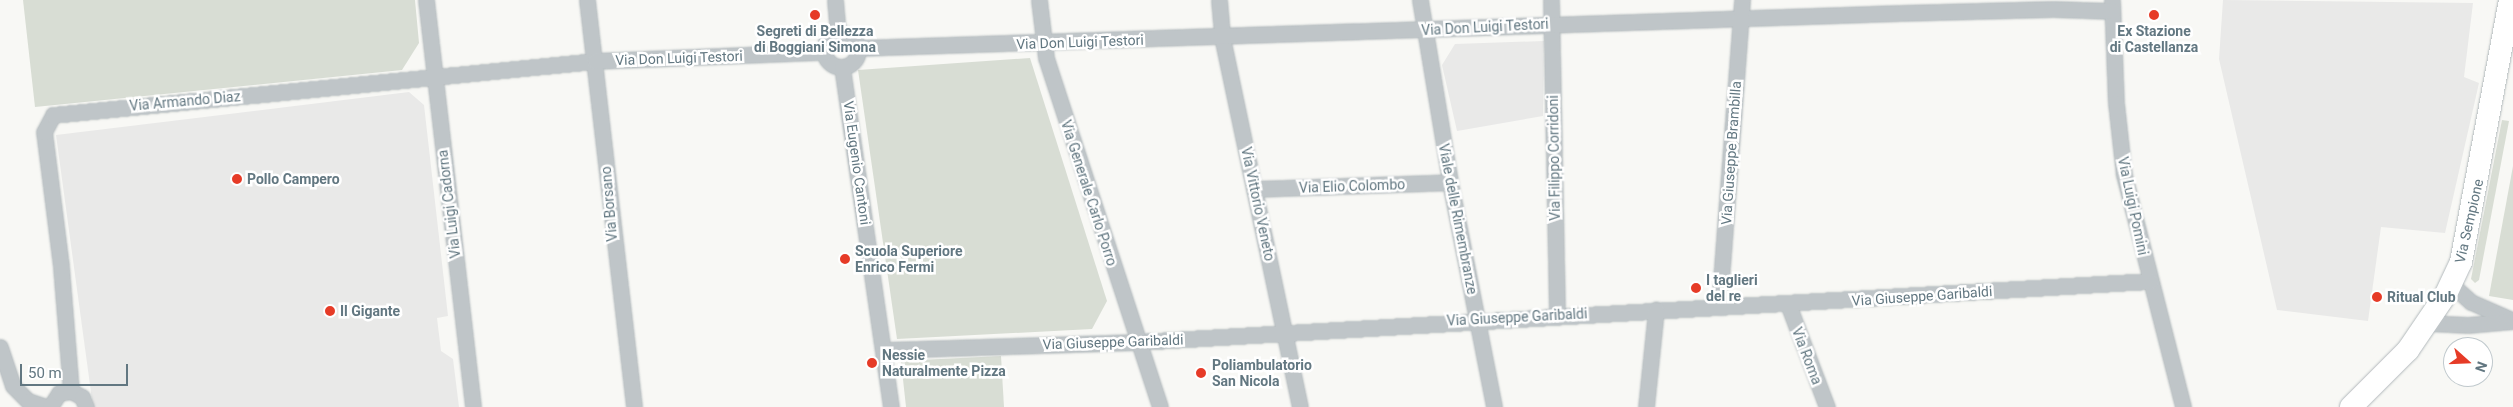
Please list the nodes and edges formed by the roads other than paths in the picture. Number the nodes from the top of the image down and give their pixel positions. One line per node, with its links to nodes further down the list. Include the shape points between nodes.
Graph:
1 (426, 0): 21 (street, Via Luigi Cadorna)
2 (587, 0): 19 (street, Via Borsano)
3 (834, 0): 14 (street)
4 (1039, 0): 16 (street, Via Generale Carlo Porro)
5 (1219, 0): 15 (street, Via Vittorio Veneto)
6 (1420, 0): 13 (street, Viale delle Rimembranze)
7 (1551, 0): 12 (street, Via Filippo Corridoni)
8 (1742, 0): 11 (street, Via Giuseppe Brambilla)
9 (2510, 0): 25 (main road, Via Sempione, via 2469,233)
10 (2112, 6): 11 (street, Via Don Luigi Testori); 24 (street, Via Luigi Pomini, via 2119,136 2128,196)
11 (1741, 19): 12 (street, Via Don Luigi Testori); 27 (street, Via Giuseppe Brambilla)
12 (1552, 24): 13 (street, Via Don Luigi Testori); 29 (street, Via Filippo Corridoni)
13 (1425, 30): 15 (street, Via Don Luigi Testori); 22 (street, Viale delle Rimembranze)
14 (838, 34): 17 (street, via 851,37); 18 (street, via 827,40)
15 (1222, 37): 16 (street, Via Don Luigi Testori); 23 (street, Via Vittorio Veneto)
16 (1041, 43): 17 (street, Via Don Luigi Testori); 34 (street, Via Generale Carlo Porro)
17 (857, 48): 20 (street, via 854,61)
18 (824, 52): 19 (street, Via Don Luigi Testori); 20 (street, via 830,64)
19 (595, 61): 21 (street, Via Armando Diaz); 42 (street, Via Borsano)
20 (842, 67): 36 (street, Via Eugenio Cantoni)
21 (434, 77): 37 (street, Via Armando Diaz, via 53,115 46,123 44,141 61,266); 41 (street, Via Luigi Cadorna)
22 (1450, 182): 23 (street, Via Elio Colombo); 30 (street, Viale delle Rimembranze)
23 (1254, 189): 33 (street, Via Vittorio Veneto)
24 (2150, 281): 26 (street, Via Giuseppe Garibaldi); 49 (street, Via Luigi Pomini)
25 (2451, 284): 31 (street, via 2471,302); 32 (main road, Via Sempione)
26 (1788, 304): 27 (street, Via Giuseppe Garibaldi); 48 (street, Via Roma)
27 (1719, 307): 28 (street, Via Giuseppe Garibaldi)
28 (1656, 310): 29 (street, Via Giuseppe Garibaldi); 47 (street)
29 (1557, 315): 30 (street, Via Giuseppe Garibaldi)
30 (1477, 319): 33 (street, Via Giuseppe Garibaldi); 46 (street, Viale delle Rimembranze)
31 (2513, 321): 32 (street, via 2463,325)
32 (2428, 322): 50 (main road, Via Sempione, via 2394,367)
33 (1285, 333): 34 (street, Via Giuseppe Garibaldi); 45 (street, Via Vittorio Veneto)
34 (1138, 342): 36 (street, Via Giuseppe Garibaldi); 44 (street, Via Generale Carlo Porro)
35 (0, 347): 38 (street, via 13,386 28,401)
36 (885, 350): 43 (street, Via Eugenio Cantoni)
37 (71, 391): 39 (street, via 59,393); 40 (street, via 82,397)
38 (46, 407)
39 (50, 407)
40 (86, 407)
41 (473, 407)
42 (634, 407)
43 (891, 407)
44 (1160, 407)
45 (1300, 407)
46 (1494, 407)
47 (1646, 407)
48 (1827, 407)
49 (2183, 407)
50 (2351, 407)

